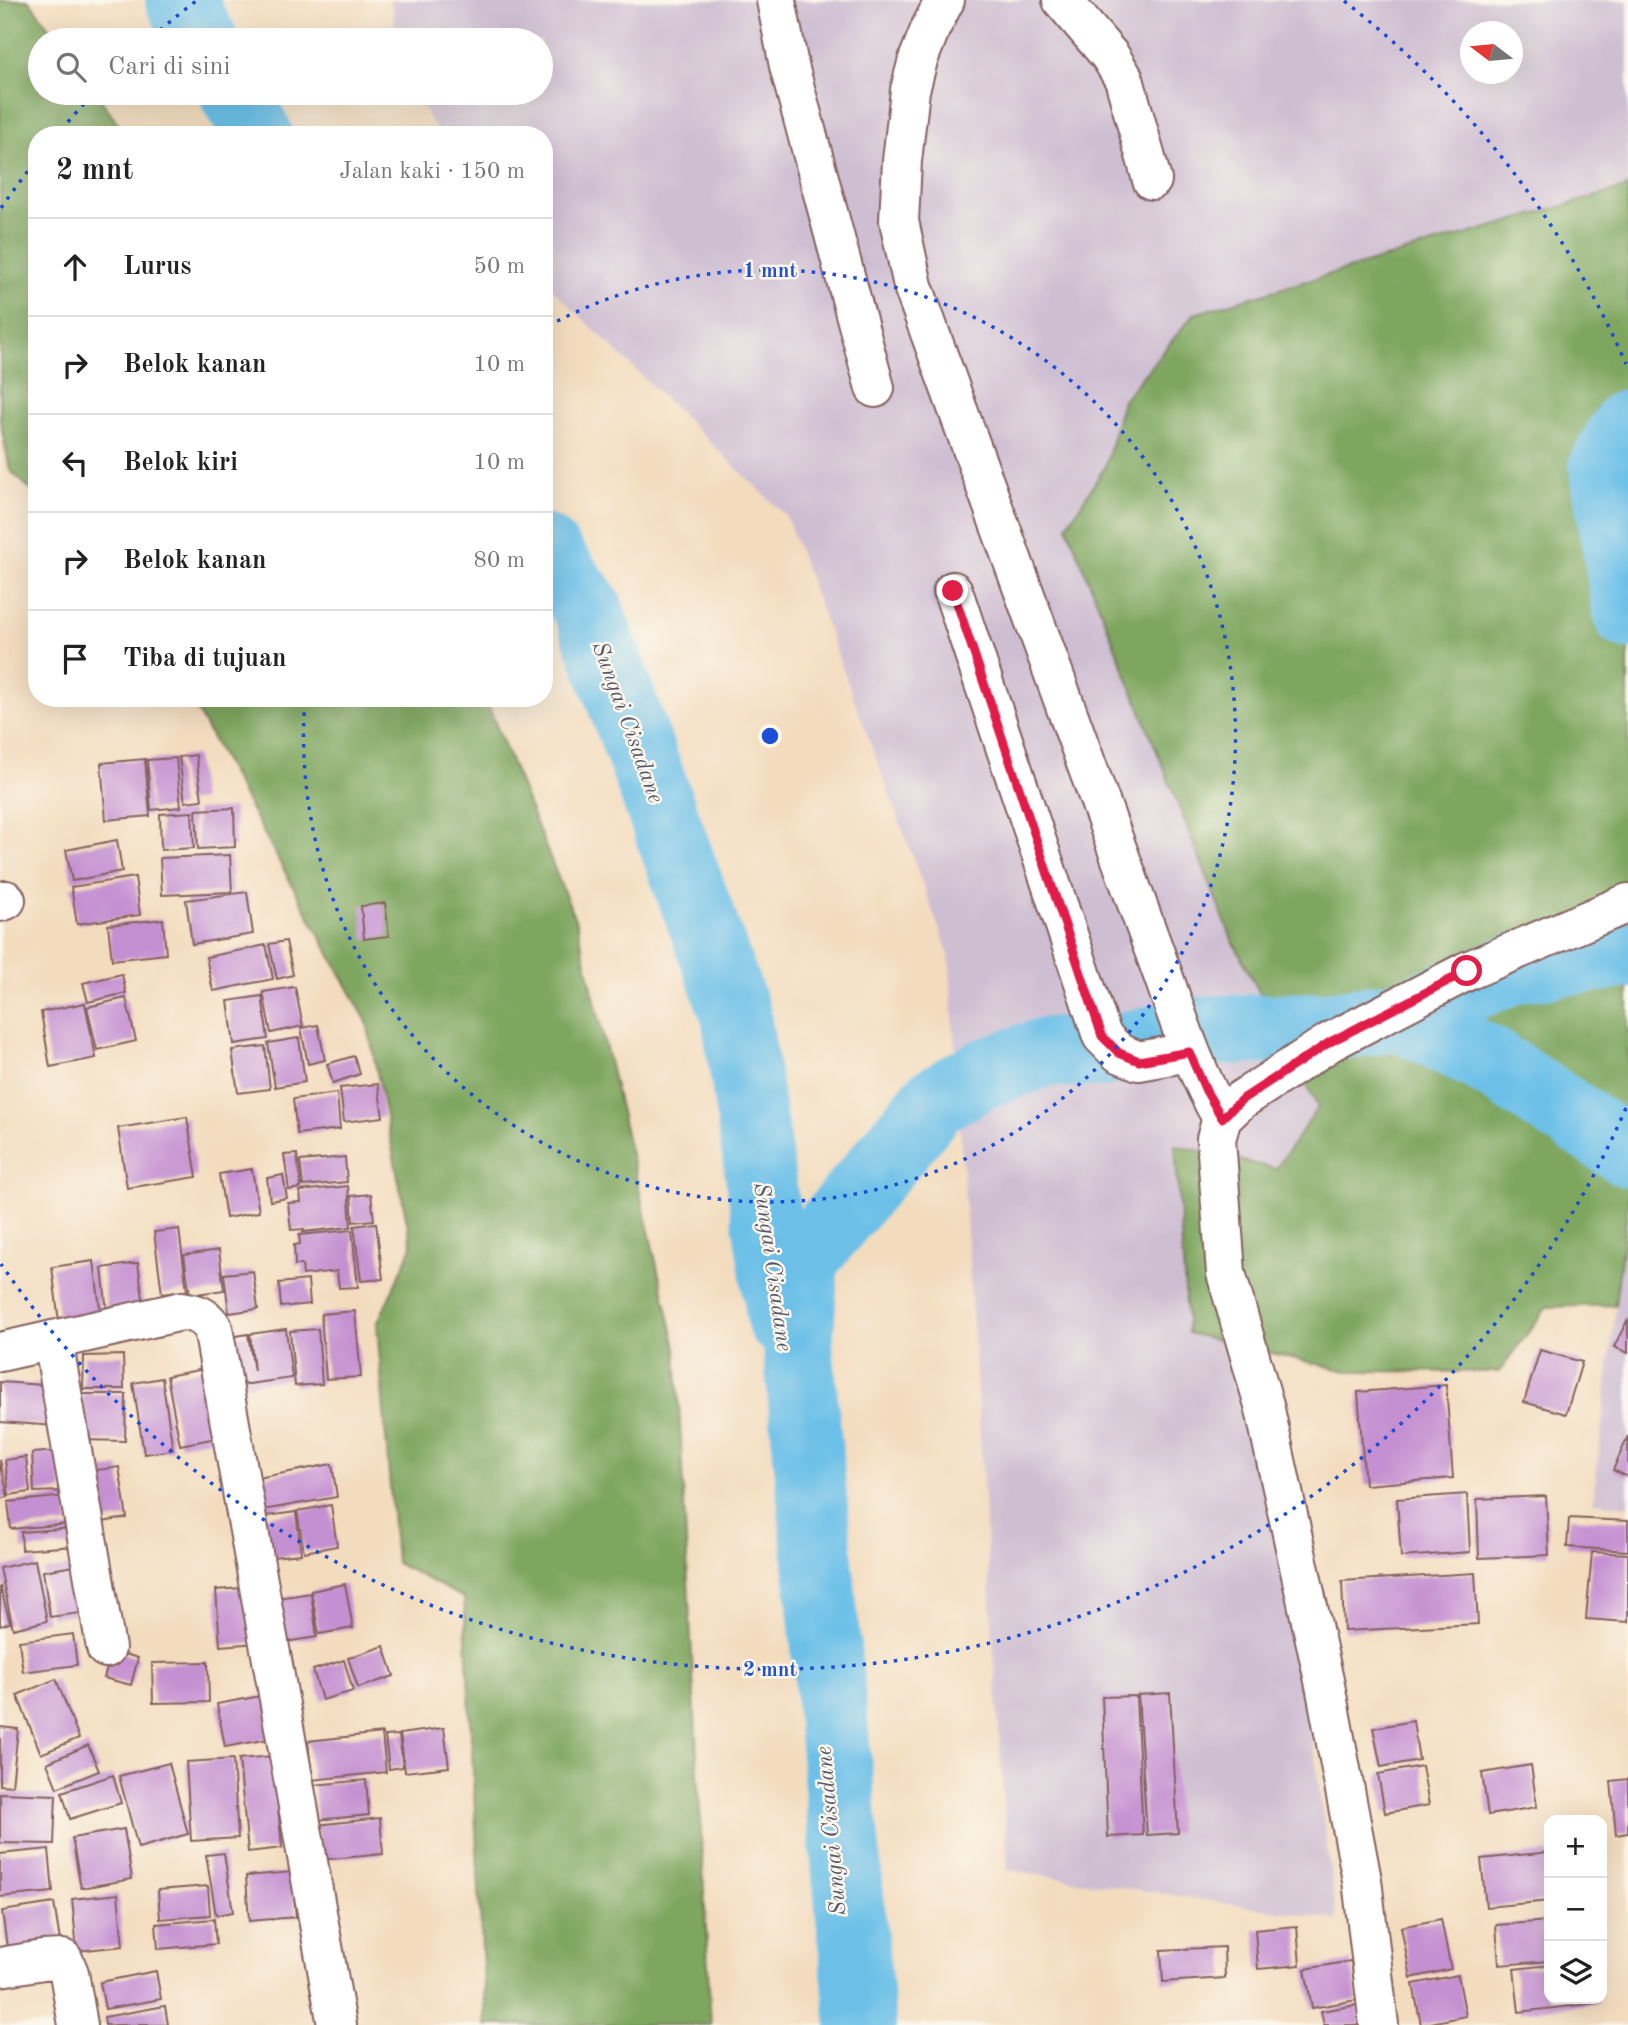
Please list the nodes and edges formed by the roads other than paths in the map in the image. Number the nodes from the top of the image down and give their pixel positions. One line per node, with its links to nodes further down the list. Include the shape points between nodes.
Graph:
1 (776, 0): 5 (street, via 789,66)
2 (946, 0): 8 (street, via 931,27 910,90 899,221 913,286)
3 (1062, 0): 4 (street, via 1124,79)
4 (1152, 180)
5 (875, 388)
6 (953, 591): 8 (street, via 1102,1036 1119,1053 1139,1061)
7 (1628, 903): 9 (street, via 1467,971 1330,1042 1241,1100)
8 (1189, 1052): 9 (street)
9 (1222, 1118): 16 (street, via 1216,1139 1226,1273 1264,1405 1325,1685 1362,1880)
10 (53, 1340): 11 (street); 12 (street); 15 (street, via 182,1311 206,1317 213,1328)
11 (0, 1352)
12 (106, 1648)
13 (0, 1967): 14 (street, via 63,1959)
14 (78, 2025)
15 (337, 2025)
16 (1379, 2025)

